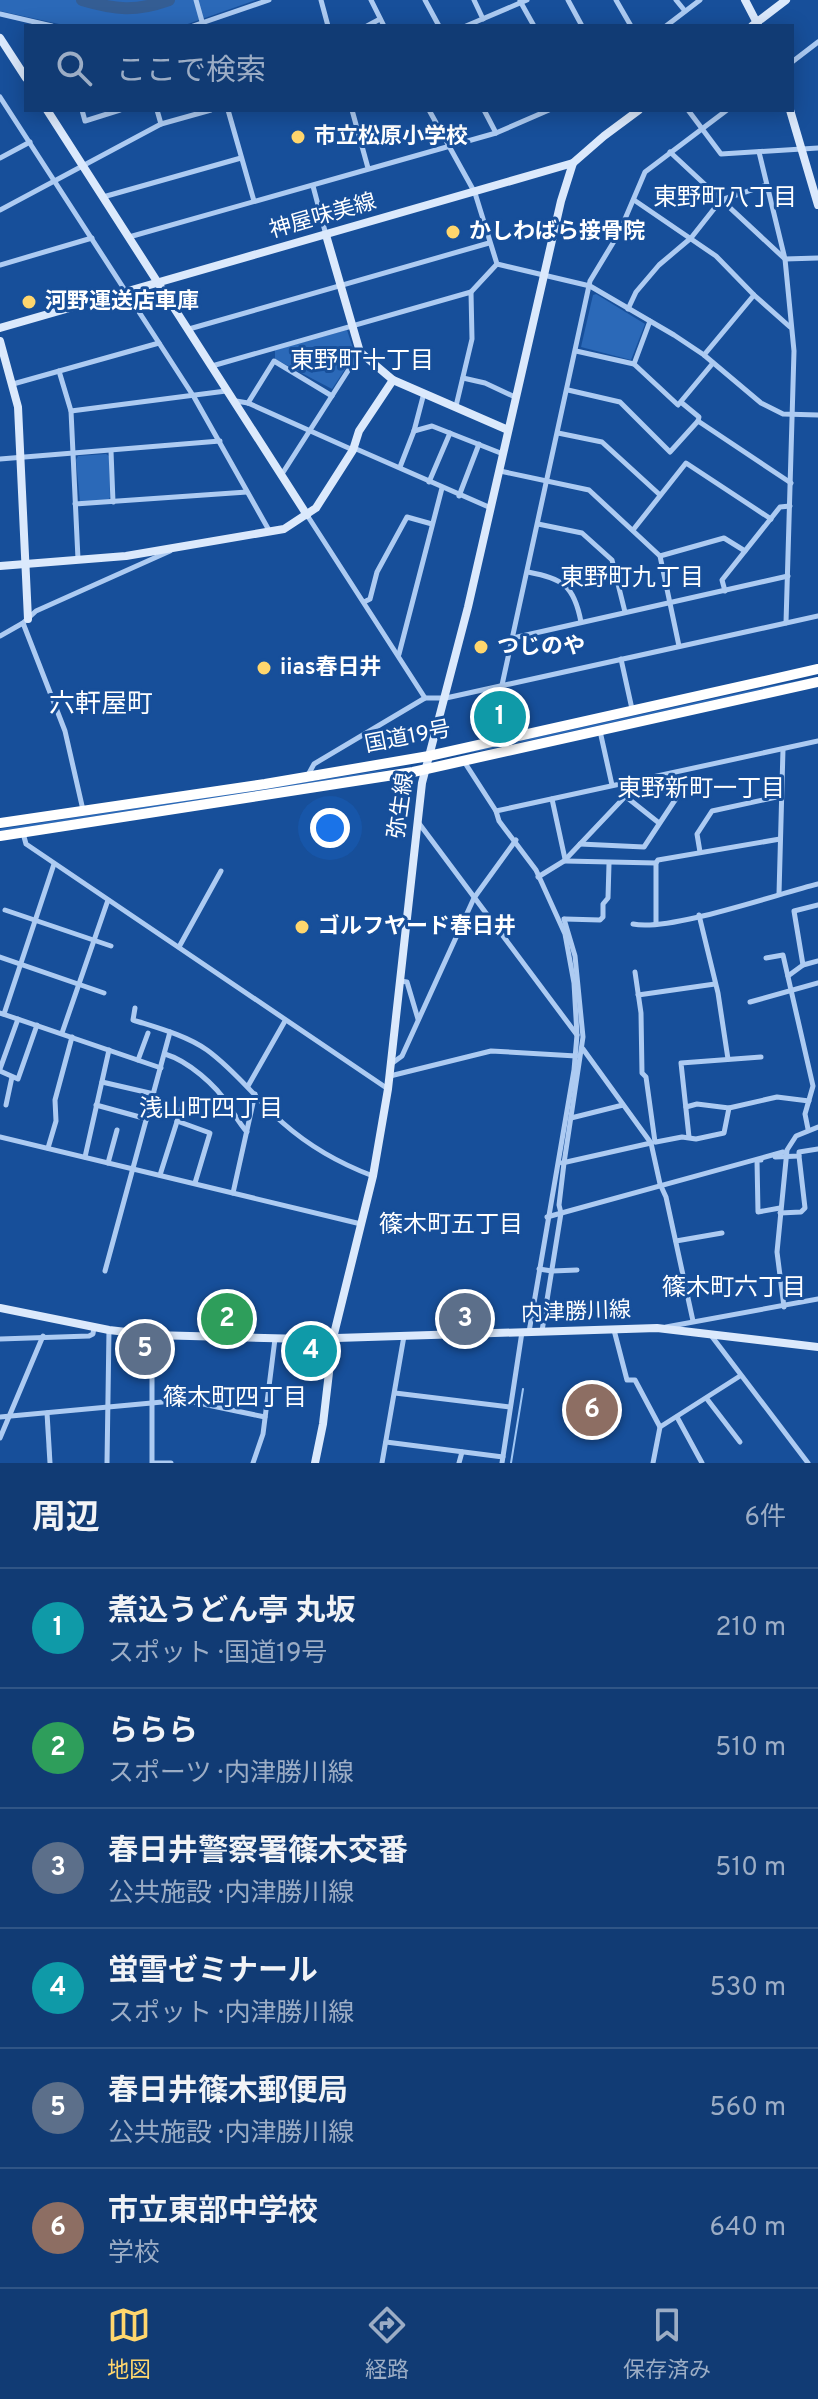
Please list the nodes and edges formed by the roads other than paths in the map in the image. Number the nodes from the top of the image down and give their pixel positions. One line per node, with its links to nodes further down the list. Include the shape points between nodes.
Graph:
1 (269, 0): 19 (street)
2 (321, 0): 20 (street)
3 (371, 0): 16 (street)
4 (425, 0): 23 (street)
5 (474, 0): 17 (street)
6 (568, 0): 26 (street)
7 (616, 0): 27 (street)
8 (676, 0): 14 (street)
9 (700, 0): 14 (street)
10 (745, 0): 29 (street)
11 (786, 0): 30 (street)
12 (196, 1): 19 (street)
13 (523, 1): 17 (street); 25 (street)
14 (685, 11): 28 (street)
15 (0, 14): 18 (street)
16 (380, 19): 21 (street); 22 (street)
17 (483, 19): 24 (street)
18 (43, 24)
19 (203, 24)
20 (327, 24)
21 (371, 24)
22 (383, 24)
23 (438, 24)
24 (471, 24)
25 (533, 24)
26 (581, 24)
27 (630, 24)
28 (669, 24)
29 (755, 24)
30 (756, 24)
31 (0, 38): 34 (street)
32 (818, 42): 33 (street)
33 (794, 60)
34 (24, 75)
35 (1, 101): 53 (street)
36 (48, 112): 62 (street)
37 (83, 112): 38 (street, via 85,121)
38 (114, 112)
39 (158, 112): 50 (street)
40 (204, 112): 50 (street)
41 (229, 112): 60 (street)
42 (353, 112): 63 (street)
43 (430, 112): 54 (street)
44 (485, 112): 52 (street)
45 (636, 112): 61 (street, 神屋味美線)
46 (689, 112): 51 (street)
47 (724, 112): 51 (street)
48 (791, 112): 56 (street)
49 (534, 113): 52 (street)
50 (161, 124): 62 (street)
51 (702, 129): 57 (street); 58 (street, via 721,154)
52 (496, 133): 54 (street)
53 (30, 142): 59 (street); 64 (street)
54 (449, 146): 63 (street); 67 (street)
55 (818, 148): 56 (street)
56 (803, 149): 58 (street); 72 (street)
57 (670, 152): 69 (street, via 645,172); 70 (street)
58 (759, 152): 65 (street)
59 (0, 158)
60 (241, 158): 68 (street); 71 (street)
61 (573, 163): 67 (street, 神屋味美線); 83 (street, 弥生線)
62 (83, 166): 64 (street); 68 (street)
63 (368, 168): 66 (street)
64 (55, 181): 73 (street); 75 (street)
65 (767, 185): 70 (street); 80 (street)
66 (313, 186): 71 (street); 74 (street)
67 (475, 193): 74 (street, 神屋味美線); 78 (street)
68 (103, 197): 76 (street)
69 (634, 200): 77 (street); 86 (street)
70 (721, 200): 77 (street); 80 (street)
71 (254, 201): 76 (street)
72 (818, 205)
73 (0, 210)
74 (326, 235): 84 (street, 神屋味美線); 85 (street)
75 (92, 238): 82 (street); 87 (street)
76 (129, 238): 84 (street)
77 (691, 238): 89 (street); 90 (street, via 659,265)
78 (489, 243): 81 (street); 85 (street)
79 (818, 258): 80 (street)
80 (785, 259): 93 (street)
81 (497, 264): 83 (street); 88 (street)
82 (0, 265)
83 (544, 276): 86 (street); 115 (street, 弥生線)
84 (158, 283): 87 (street, 神屋味美線); 95 (street)
85 (341, 285): 92 (street); 95 (street)
86 (590, 286): 90 (street); 99 (street)
87 (126, 292): 94 (street, 神屋味美線); 97 (street)
88 (471, 292): 92 (street); 107 (street, via 472,339)
89 (754, 295): 93 (street); 101 (street)
90 (628, 309): 91 (street)
91 (650, 321): 101 (street); 104 (street)
92 (352, 325): 98 (street); 100 (street)
93 (791, 327): 121 (street)
94 (0, 328)
95 (189, 329): 105 (street)
96 (0, 341): 109 (street)
97 (159, 343): 106 (street); 114 (street)
98 (271, 349): 102 (street); 105 (street)
99 (576, 351): 104 (street); 110 (street)
100 (360, 352): 108 (street); 113 (street)
101 (704, 355): 103 (street)
102 (274, 361): 113 (street); 117 (street)
103 (713, 363): 118 (street); 121 (street, via 761,403)
104 (634, 364): 118 (street, via 678,405)
105 (212, 366): 111 (street)
106 (59, 371): 109 (street); 120 (street)
107 (463, 378): 115 (street); 119 (street)
108 (393, 380): 112 (street); 131 (street)
109 (13, 384): 135 (street)
110 (568, 390): 123 (street, via 620,402 670,452); 128 (street)
111 (227, 391): 114 (street); 116 (street)
112 (424, 393): 119 (street); 125 (street)
113 (332, 396): 126 (street)
114 (194, 397): 120 (street); 129 (street)
115 (516, 397): 124 (street, 弥生線)
116 (235, 401): 117 (street); 139 (street)
117 (248, 403): 126 (street)
118 (682, 403): 123 (street)
119 (456, 406): 124 (street)
120 (71, 411): 133 (street)
121 (793, 415): 122 (street); 142 (street)
122 (818, 415)
123 (698, 421): 142 (street)
124 (508, 430): 134 (street, 弥生線)
125 (414, 431): 127 (street, via 432,426); 137 (street)
126 (310, 432): 131 (street); 139 (street)
127 (450, 433): 130 (street); 140 (street)
128 (558, 433): 141 (street); 145 (street, via 602,442)
129 (220, 441): 132 (street); 144 (street)
130 (479, 444): 134 (street); 146 (street)
131 (353, 449): 137 (street); 151 (street)
132 (111, 451): 133 (street); 147 (street)
133 (72, 454): 135 (street); 148 (street)
134 (504, 454): 138 (street, 弥生線)
135 (19, 458): 136 (street); 161 (street)
136 (0, 459)
137 (400, 467): 140 (street)
138 (500, 471): 141 (street); 150 (street, 弥生線)
139 (282, 474): 151 (street)
140 (429, 482): 143 (street)
141 (548, 482): 154 (street); 155 (street, via 589,490)
142 (791, 483): 149 (street)
143 (442, 488): 146 (street); 153 (street)
144 (247, 492): 147 (street); 156 (street)
145 (660, 495): 152 (street, via 686,463); 155 (street)
146 (459, 496): 150 (street)
147 (113, 502): 148 (street)
148 (75, 504): 160 (street)
149 (790, 506): 152 (street, via 780,507); 164 (street)
150 (491, 508): 182 (street, 弥生線)
151 (307, 515): 156 (street); 166 (street)
152 (771, 519): 158 (street)
153 (432, 524): 166 (street, via 407,517); 176 (street)
154 (538, 524): 163 (street); 168 (street, via 582,533 612,560)
155 (633, 530): 159 (street)
156 (271, 533): 157 (street)
157 (173, 550): 160 (street); 170 (street, via 36,611)
158 (745, 551): 159 (street, via 724,538); 165 (street, via 722,580)
159 (660, 556): 167 (street)
160 (78, 559): 161 (street)
161 (25, 564): 162 (street); 170 (street)
162 (0, 566)
163 (528, 572): 171 (street, via 555,578 577,598); 174 (street)
164 (788, 576): 165 (street); 172 (street)
165 (725, 591): 167 (street)
166 (364, 602): 176 (street)
167 (669, 602): 168 (street); 175 (street)
168 (625, 612): 171 (street)
169 (818, 616): 172 (street)
170 (25, 621): 173 (street); 199 (street, via 65,731)
171 (581, 622): 174 (street)
172 (786, 623): 175 (street)
173 (0, 636)
174 (513, 638): 180 (street)
175 (679, 646): 177 (street)
176 (399, 655): 181 (street)
177 (621, 659): 180 (street); 183 (street)
178 (818, 669): 183 (highway, 国道19号)
179 (818, 682): 184 (highway, 国道19号)
180 (502, 685): 182 (street)
181 (425, 698): 182 (street); 190 (street, via 314,764)
182 (446, 698): 187 (street, 弥生線)
183 (632, 712): 187 (highway, 国道19号)
184 (600, 731): 188 (highway, 国道19号); 193 (street)
185 (818, 741): 186 (street)
186 (783, 749): 191 (street); 196 (street)
187 (429, 756): 189 (street, 弥生線); 190 (highway, 国道19号)
188 (464, 761): 189 (highway, 国道19号); 200 (street)
189 (425, 770): 201 (street, 弥生線); 204 (highway, 国道19号)
190 (308, 776): 199 (highway, 国道19号)
191 (649, 777): 192 (street); 198 (street)
192 (636, 780): 193 (street); 195 (street)
193 (612, 785): 197 (street)
194 (681, 791): 198 (street)
195 (625, 796): 203 (street); 208 (street)
196 (781, 796): 206 (street); 209 (street, via 712,811 697,834)
197 (552, 799): 200 (street); 210 (street)
198 (675, 800): 203 (street)
199 (83, 811): 202 (highway, 国道19号)
200 (496, 811): 207 (street)
201 (417, 822): 218 (street); 237 (street, 弥生線)
202 (0, 823)
203 (659, 823): 208 (street, via 644,847)
204 (23, 833): 205 (highway, 国道19号); 212 (street, via 26,844)
205 (0, 836)
206 (780, 839): 209 (street); 217 (street)
207 (516, 840): 215 (street); 218 (street)
208 (580, 844): 210 (street)
209 (700, 852): 211 (street)
210 (564, 860): 213 (street); 215 (street)
211 (656, 863): 213 (street); 226 (street)
212 (54, 864): 219 (street); 224 (street)
213 (609, 864): 223 (street, via 603,917)
214 (221, 871): 229 (street)
215 (538, 877): 223 (street)
216 (818, 884): 217 (street)
217 (779, 894): 222 (street)
218 (474, 898): 248 (street); 255 (street)
219 (108, 900): 227 (street); 229 (street)
220 (818, 905): 234 (street, via 794,911)
221 (5, 910): 224 (street)
222 (699, 915): 226 (street); 240 (street)
223 (562, 920): 255 (street); 258 (street, via 577,970)
224 (35, 921): 227 (street); 233 (street)
225 (633, 924): 226 (street)
226 (656, 924)
227 (93, 940): 228 (street); 239 (street)
228 (111, 946)
229 (179, 947): 249 (street)
230 (0, 957): 233 (street)
231 (766, 958): 236 (street, via 783,955)
232 (818, 961): 234 (street)
233 (21, 964): 239 (street); 246 (street)
234 (803, 965): 236 (street)
235 (635, 972): 243 (street)
236 (788, 976): 241 (street)
237 (400, 981): 248 (street, via 407,982); 265 (street, 弥生線)
238 (818, 983): 241 (street)
239 (78, 984): 242 (street); 252 (street)
240 (715, 984): 243 (street); 263 (street)
241 (791, 989): 244 (street); 275 (street, via 813,1086)
242 (104, 993)
243 (638, 995): 291 (street)
244 (750, 1002)
245 (135, 1008): 251 (street, via 133,1020)
246 (2, 1013): 247 (street)
247 (18, 1019): 250 (street); 257 (street)
248 (418, 1020): 265 (street, via 402,1056)
249 (285, 1021): 271 (street); 272 (street)
250 (37, 1025): 252 (street); 269 (street, via 18,1079)
251 (170, 1032): 260 (street); 271 (street, via 207,1050)
252 (62, 1033): 254 (street)
253 (148, 1033): 264 (street)
254 (72, 1036): 259 (street); 292 (street)
255 (577, 1038): 258 (street); 261 (street)
256 (0, 1043): 257 (street)
257 (8, 1046): 267 (street)
258 (582, 1048): 278 (street); 282 (street)
259 (109, 1050): 264 (street); 270 (street)
260 (165, 1054): 266 (street); 288 (street, via 204,1080)
261 (576, 1056): 268 (street, via 491,1051); 282 (street)
262 (761, 1057): 263 (street)
263 (728, 1059): 279 (street, via 681,1063)
264 (138, 1060): 266 (street)
265 (391, 1064): 268 (street, 弥生線)
266 (161, 1068): 273 (street)
267 (0, 1070): 269 (street)
268 (390, 1076): 272 (street, 弥生線)
269 (12, 1077): 276 (street)
270 (102, 1082): 273 (street); 277 (street)
271 (248, 1086): 274 (street)
272 (388, 1089): 301 (street, 弥生線)
273 (154, 1094): 283 (street)
274 (255, 1094): 288 (street); 301 (street, via 284,1124 344,1165)
275 (809, 1101): 280 (street, via 777,1097); 286 (street)
276 (6, 1105)
277 (96, 1105): 283 (street); 296 (street)
278 (623, 1105): 282 (street); 291 (street)
279 (686, 1107): 280 (street); 290 (street)
280 (729, 1108): 290 (street, via 724,1133)
281 (181, 1109): 284 (street)
282 (569, 1118): 298 (street)
283 (147, 1119): 299 (street)
284 (177, 1121): 300 (street); 302 (street, via 210,1133)
285 (818, 1127): 286 (street)
286 (808, 1129): 294 (street)
287 (117, 1130): 297 (street)
288 (247, 1132): 304 (street)
289 (0, 1137): 292 (street)
290 (689, 1137): 291 (street)
291 (652, 1144): 298 (street); 303 (street)
292 (48, 1148): 296 (street)
293 (818, 1149): 295 (street)
294 (784, 1154): 295 (street); 303 (street); 305 (street); 305 (street, via 757,1160 758,1212)
295 (799, 1156): 305 (street, via 805,1208)
296 (85, 1157): 297 (street)
297 (108, 1163): 299 (street)
298 (561, 1164): 306 (street); 307 (street)
299 (133, 1168): 300 (street); 315 (street)
300 (160, 1175): 302 (street)
301 (373, 1176): 308 (street, 弥生線)
302 (195, 1183): 304 (street)
303 (660, 1184): 306 (street); 310 (street)
304 (233, 1193): 308 (street)
305 (780, 1210): 318 (street, via 777,1252)
306 (561, 1213): 307 (street); 312 (street)
307 (547, 1217): 311 (street)
308 (361, 1224): 332 (street, 弥生線)
309 (722, 1233): 310 (street)
310 (676, 1241): 321 (street)
311 (542, 1251): 312 (street); 313 (street)
312 (555, 1253): 316 (street)
313 (539, 1269): 316 (street); 327 (street)
314 (577, 1270): 316 (street)
315 (105, 1271)
316 (552, 1271): 326 (street)
317 (818, 1299): 318 (street)
318 (784, 1307): 320 (street)
319 (0, 1308): 322 (street, 内津勝川線)
320 (704, 1319): 321 (street); 328 (street)
321 (693, 1321): 323 (street)
322 (94, 1327): 325 (street, 内津勝川線); 330 (street, via 89,1336)
323 (657, 1328): 324 (street, 内津勝川線); 328 (street, 内津勝川線)
324 (614, 1329): 326 (street, 内津勝川線); 347 (street, via 627,1380 635,1380)
325 (109, 1330): 329 (street, 内津勝川線); 340 (street)
326 (542, 1331): 327 (street, 内津勝川線)
327 (525, 1332): 331 (street, 内津勝川線); 341 (street)
328 (708, 1334): 335 (street, 内津勝川線); 336 (street)
329 (152, 1335): 334 (street, 内津勝川線); 339 (street)
330 (43, 1336): 333 (street); 343 (street)
331 (404, 1336): 332 (street, 内津勝川線); 337 (street)
332 (333, 1338): 334 (street, 内津勝川線); 357 (street, 弥生線)
333 (0, 1339)
334 (275, 1339): 345 (street)
335 (818, 1347)
336 (740, 1376): 338 (street); 362 (street)
337 (395, 1393): 341 (street); 349 (street)
338 (707, 1399): 346 (street); 350 (street)
339 (153, 1401): 340 (street); 345 (street, via 193,1400); 355 (street, via 152,1463)
340 (107, 1407): 342 (street); 354 (street)
341 (510, 1407): 352 (street)
342 (47, 1413): 343 (street); 353 (street)
343 (11, 1416): 344 (street); 348 (street)
344 (0, 1417)
345 (265, 1417): 356 (street)
346 (677, 1417): 347 (street); 361 (street)
347 (660, 1427): 360 (street)
348 (0, 1438)
349 (386, 1442): 351 (street); 358 (street)
350 (740, 1442)
351 (462, 1452): 352 (street); 359 (street)
352 (503, 1460)
353 (50, 1463)
354 (107, 1463)
355 (171, 1463)
356 (253, 1463)
357 (315, 1463)
358 (382, 1463)
359 (459, 1463)
360 (653, 1463)
361 (702, 1463)
362 (808, 1463)

